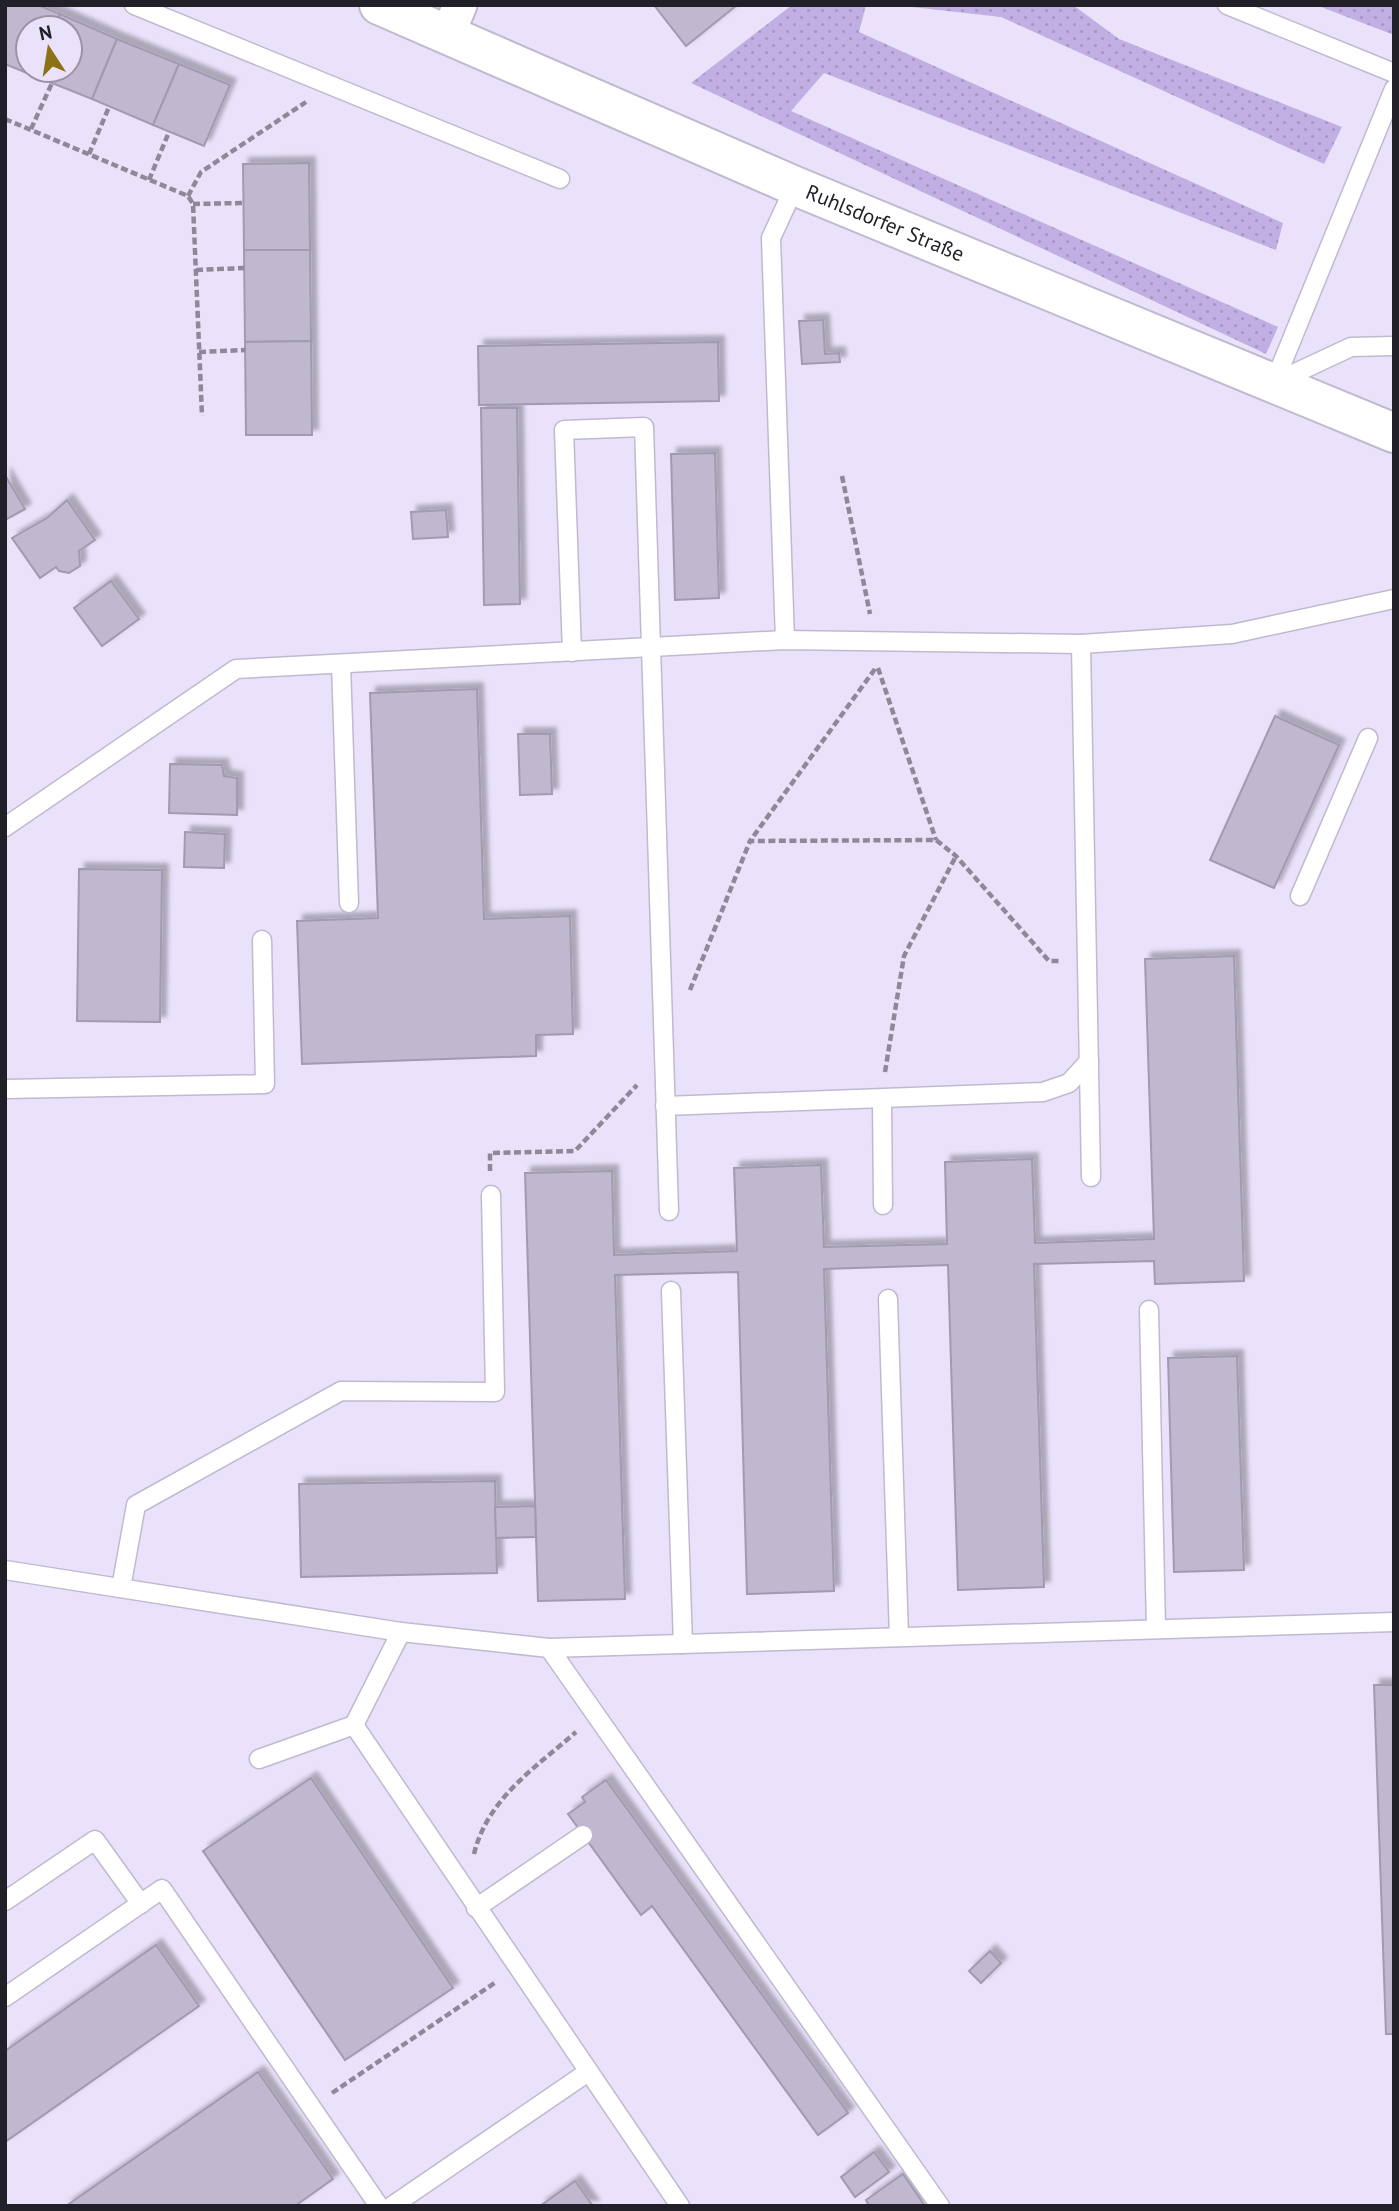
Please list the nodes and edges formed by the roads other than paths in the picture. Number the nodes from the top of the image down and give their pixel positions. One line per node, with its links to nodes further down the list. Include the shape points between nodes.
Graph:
1 (134, 5): 7 (lane)
2 (379, 5): 4 (street, Ruhlsdorfer Straße)
3 (1227, 5): 5 (lane)
4 (454, 20): 8 (street, Ruhlsdorfer Straße)
5 (1394, 73)
6 (1394, 89): 10 (lane)
7 (560, 180)
8 (795, 186): 10 (street, Ruhlsdorfer Straße); 13 (lane, via 771,238)
9 (1394, 346): 10 (lane, via 1351,347)
10 (1274, 383): 11 (street, Ruhlsdorfer Straße)
11 (1394, 433)
12 (1394, 599): 14 (lane, via 1232,634)
13 (785, 640): 14 (lane); 15 (lane)
14 (1081, 644): 23 (lane)
15 (651, 648): 16 (lane); 16 (lane, via 643,427 564,430); 26 (lane)
16 (572, 652): 17 (lane)
17 (341, 664): 19 (lane, via 236,669); 21 (lane)
18 (1368, 738): 20 (lane)
19 (5, 827)
20 (1300, 897)
21 (349, 903)
22 (262, 940): 24 (lane, via 265,1084)
23 (1088, 1061): 25 (lane, via 1069,1083 1042,1092); 27 (lane)
24 (5, 1089)
25 (882, 1099): 26 (lane); 29 (lane)
26 (665, 1106): 30 (lane)
27 (1091, 1177)
28 (491, 1195): 35 (lane, via 495,1392 341,1391 136,1505)
29 (883, 1205)
30 (669, 1211)
31 (671, 1291): 40 (lane)
32 (888, 1299): 39 (lane)
33 (1149, 1310): 37 (lane)
34 (5, 1570): 35 (lane)
35 (121, 1588): 38 (lane)
36 (1394, 1622): 37 (lane)
37 (1156, 1629): 39 (lane)
38 (401, 1632): 41 (lane); 42 (lane)
39 (899, 1637): 40 (lane)
40 (683, 1644): 41 (lane)
41 (549, 1648): 53 (lane)
42 (354, 1725): 43 (lane); 47 (lane)
43 (259, 1759)
44 (583, 1835): 47 (lane)
45 (5, 1901): 46 (lane, via 95,1840)
46 (141, 1904): 48 (lane); 50 (lane, via 162,1889)
47 (476, 1908): 49 (lane)
48 (5, 1997)
49 (589, 2072): 51 (lane); 52 (lane)
50 (379, 2206)
51 (392, 2206)
52 (680, 2206)
53 (940, 2206)

